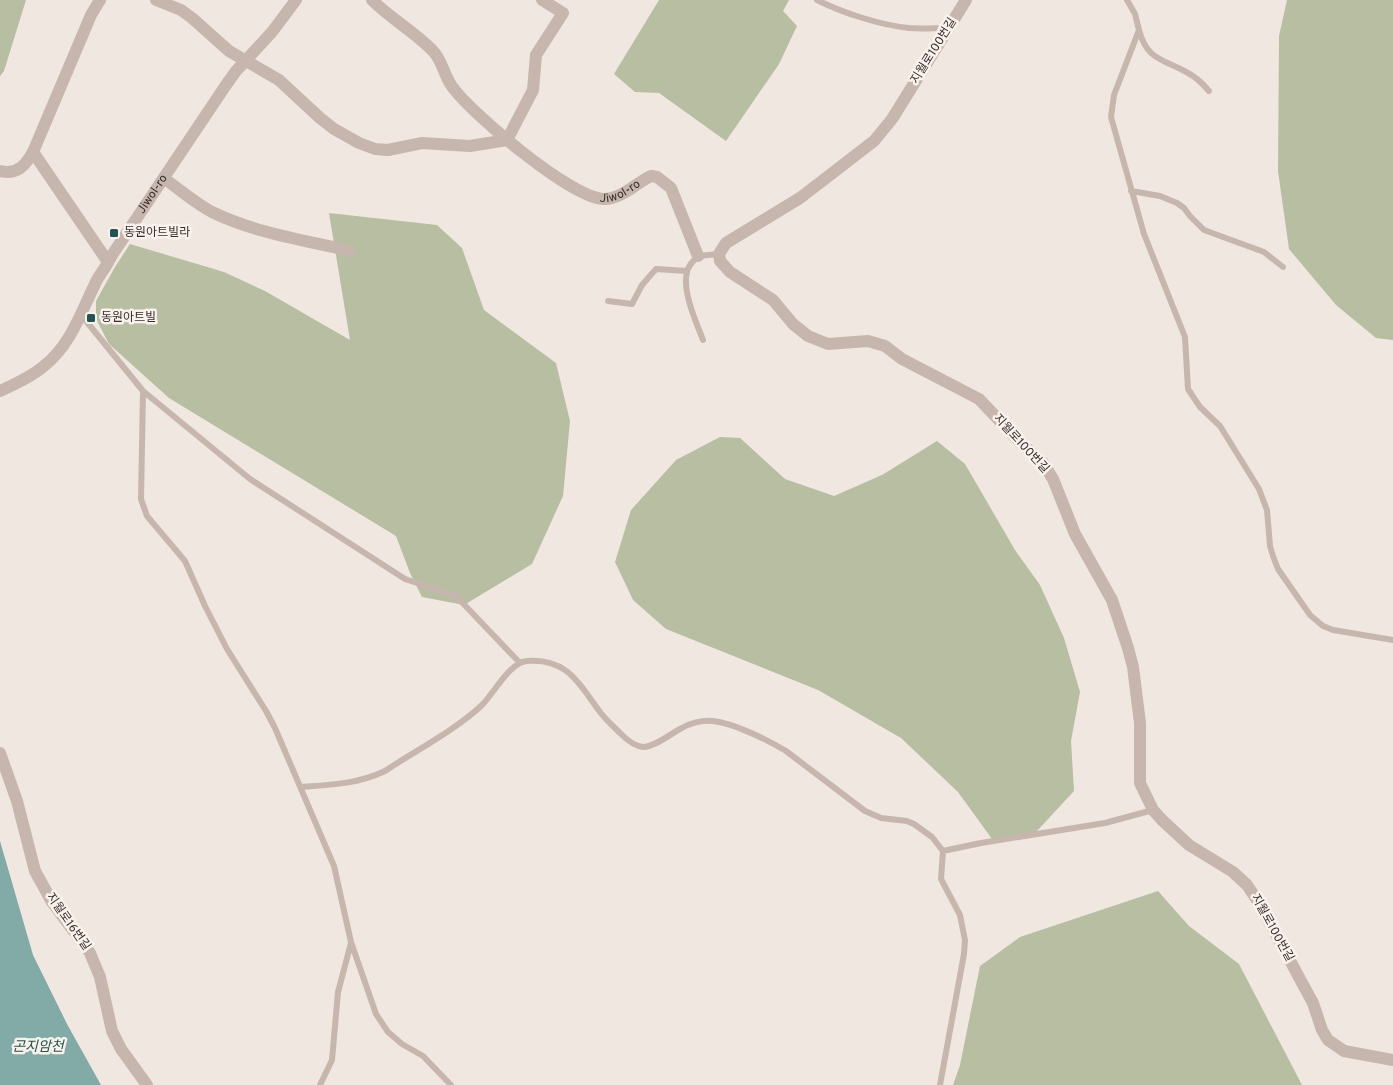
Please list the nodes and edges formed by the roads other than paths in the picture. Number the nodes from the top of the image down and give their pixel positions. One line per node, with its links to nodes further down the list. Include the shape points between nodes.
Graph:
1 (100, 0): 14 (street)
2 (156, 0): 11 (street, via 181,10 229,51)
3 (296, 0): 11 (street, Jiwol-ro)
4 (372, 0): 13 (street, Jiwol-ro, via 435,52 450,84 466,104)
5 (542, 0): 13 (street, via 563,13 536,55 533,90)
6 (816, 0): 9 (lane, via 896,26)
7 (966, 0): 9 (street, 지월로100번길)
8 (1127, 0): 10 (lane)
9 (949, 28): 19 (street, 지월로100번길, via 892,119 874,141 800,198 726,244)
10 (1139, 30): 12 (lane, via 1142,42 1155,58 1187,72); 17 (lane, via 1114,95 1111,117)
11 (246, 59): 13 (street, via 279,80 334,129 375,150 422,143 470,146); 16 (street, Jiwol-ro)
12 (1209, 91)
13 (507, 140): 20 (street, Jiwol-ro, via 552,173 602,199 613,198 644,179 656,177 671,188)
14 (33, 152): 15 (street, via 21,169); 21 (street)
15 (0, 171)
16 (164, 179): 18 (street, via 204,207 246,226); 21 (street, Jiwol-ro)
17 (1131, 191): 22 (lane, via 1177,203 1204,230 1264,252); 29 (lane, via 1144,234 1185,337 1188,390 1220,426 1259,489 1267,510 1270,546 1278,569 1310,615 1323,626)
18 (350, 251)
19 (719, 254): 20 (lane); 33 (street, 지월로100번길, via 720,261 730,272 773,300 808,336 828,344 868,341 885,346 902,359 979,399 1042,463 1053,479 1075,534 1112,600 1128,648 1140,723 1140,783)
20 (698, 256): 23 (lane)
21 (108, 262): 25 (street, Jiwol-ro)
22 (1283, 267)
23 (687, 271): 24 (lane, via 656,269 632,304); 26 (lane, via 686,283)
24 (608, 301)
25 (82, 316): 27 (street, Jiwol-ro, via 45,365); 28 (lane)
26 (703, 340)
27 (0, 390)
28 (143, 391): 30 (lane, via 250,479 405,579 456,596); 32 (lane, via 143,507 154,526 185,561 227,649 266,712)
29 (1393, 640)
30 (519, 662): 32 (lane, via 467,717 385,771 351,782); 34 (lane, via 556,665 571,674 608,721 636,746 644,747 693,723 712,721 774,744 873,816 906,821 922,829)
31 (0, 753): 37 (street, 지월로16번길, via 34,871 52,902 90,953 100,977 112,1031)
32 (301, 787): 35 (lane, via 334,866)
33 (1153, 810): 34 (lane, via 1105,823); 36 (street, 지월로100번길, via 1189,845 1233,872 1247,885 1302,981 1328,1040 1344,1051)
34 (942, 852): 40 (lane, via 941,879 960,915 965,940)
35 (351, 942): 38 (lane, via 338,992 332,1060); 39 (lane, via 376,1014 388,1032 423,1056)
36 (1393, 1060)
37 (147, 1085)
38 (320, 1085)
39 (452, 1085)
40 (940, 1085)

